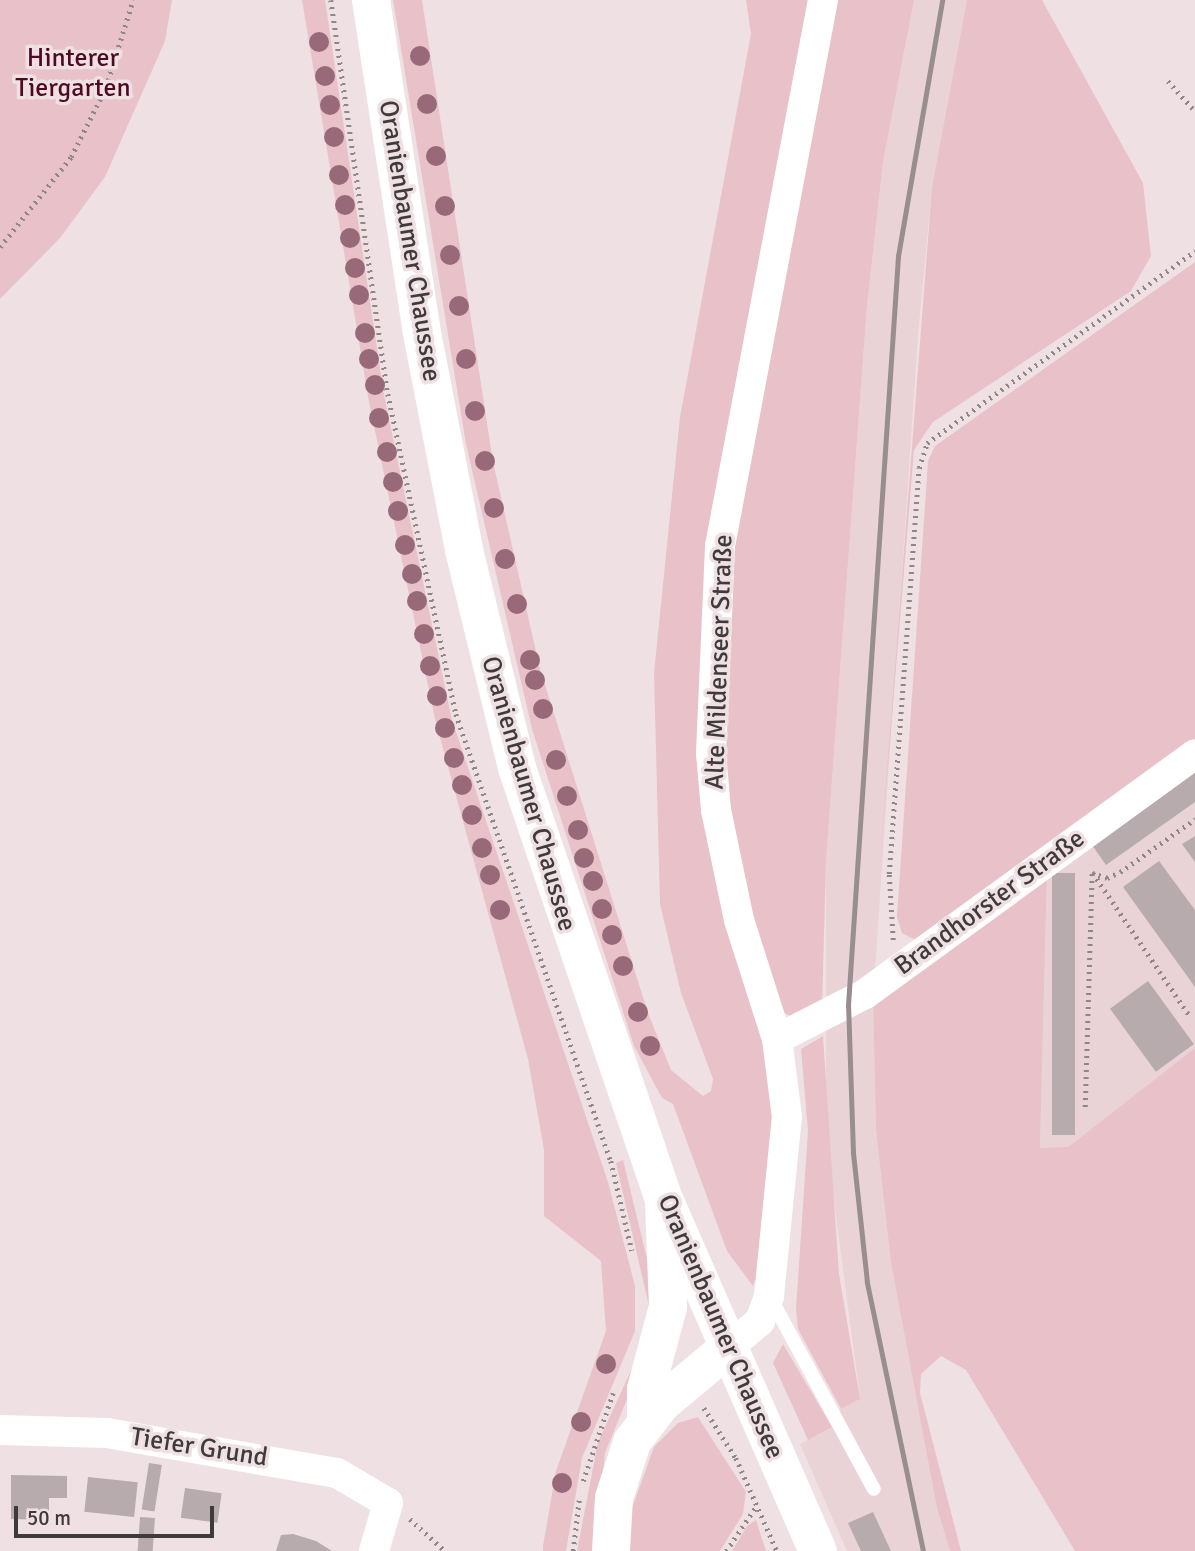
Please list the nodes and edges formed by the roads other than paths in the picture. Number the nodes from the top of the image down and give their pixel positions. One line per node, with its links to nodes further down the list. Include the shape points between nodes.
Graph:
1 (371, 0): 5 (main road, Oranienbaumer Chaussee, via 421,328 490,668 548,874)
2 (823, 0): 4 (street, Alte Mildenseer Straße, via 719,560 711,753 716,810 739,920)
3 (1195, 754): 4 (street, Brandhorster Straße, via 906,965 834,1014)
4 (778, 1039): 6 (street, Alte Mildenseer Straße, via 786,1165)
5 (664, 1199): 7 (main road, Oranienbaumer Chaussee); 8 (main road, via 668,1307 646,1390)
6 (769, 1296): 7 (street, Alte Mildenseer Straße, via 760,1321); 10 (lane)
7 (727, 1349): 8 (main road); 13 (main road, Oranienbaumer Chaussee)
8 (646, 1420): 12 (main road, via 618,1480)
9 (0, 1430): 11 (street, Tiefer Grund, via 107,1433 337,1473 388,1503)
10 (874, 1489)
11 (374, 1551)
12 (611, 1551)
13 (818, 1551)

